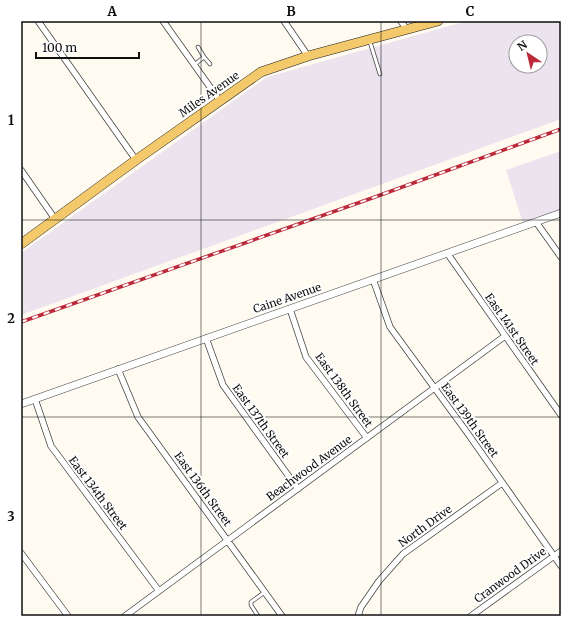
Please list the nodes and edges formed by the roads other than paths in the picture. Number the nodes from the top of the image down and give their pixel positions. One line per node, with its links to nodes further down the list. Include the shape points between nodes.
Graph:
1 (38, 21): 15 (street)
2 (163, 21): 12 (street)
3 (284, 21): 9 (street)
4 (401, 21): 6 (street)
5 (438, 21): 6 (main road, Miles Avenue)
6 (407, 30): 7 (main road, Miles Avenue)
7 (370, 40): 9 (main road, Miles Avenue); 13 (lane)
8 (198, 47): 10 (lane)
9 (308, 56): 14 (main road, Miles Avenue, via 261,72)
10 (204, 57): 11 (lane); 12 (lane)
11 (210, 64)
12 (194, 65): 14 (street)
13 (380, 74)
14 (220, 101): 15 (main road, Miles Avenue)
15 (136, 160): 18 (main road, Miles Avenue)
16 (21, 170): 18 (street)
17 (561, 213): 19 (street, Caine Avenue)
18 (55, 219): 20 (main road, Miles Avenue)
19 (536, 222): 21 (street, Caine Avenue); 22 (street)
20 (21, 244)
21 (447, 253): 23 (street, Caine Avenue); 25 (street, East 141st Street)
22 (561, 257)
23 (373, 279): 24 (street, Caine Avenue); 28 (street, East 139th Street, via 390,327)
24 (290, 309): 26 (street, Caine Avenue); 32 (street, East 138th Street, via 306,357)
25 (505, 336): 28 (street, Beachwood Avenue); 31 (street, East 141st Street)
26 (206, 338): 27 (street, Caine Avenue); 34 (street, East 137th Street, via 223,385)
27 (118, 369): 29 (street, Caine Avenue); 35 (street, East 136th Street, via 138,417)
28 (435, 388): 32 (street, Beachwood Avenue); 33 (street, East 139th Street)
29 (35, 399): 30 (street, Caine Avenue); 40 (street, East 134th Street, via 51,446)
30 (21, 404)
31 (561, 415)
32 (367, 438): 34 (street, Beachwood Avenue)
33 (502, 483): 38 (street, East 139th Street); 46 (street, North Drive, via 403,554 379,581 361,607)
34 (298, 489): 35 (street, Beachwood Avenue)
35 (228, 540): 40 (street, Beachwood Avenue); 41 (street, East 136th Street)
36 (561, 551): 38 (street, Cranwood Drive)
37 (21, 553): 42 (street)
38 (554, 556): 39 (street, East 139th Street); 47 (street, Cranwood Drive)
39 (561, 566)
40 (159, 591): 43 (street, Beachwood Avenue)
41 (265, 592): 44 (lane, via 251,602); 45 (street, East 136th Street)
42 (68, 616)
43 (125, 616)
44 (258, 616)
45 (282, 616)
46 (358, 616)
47 (470, 616)

